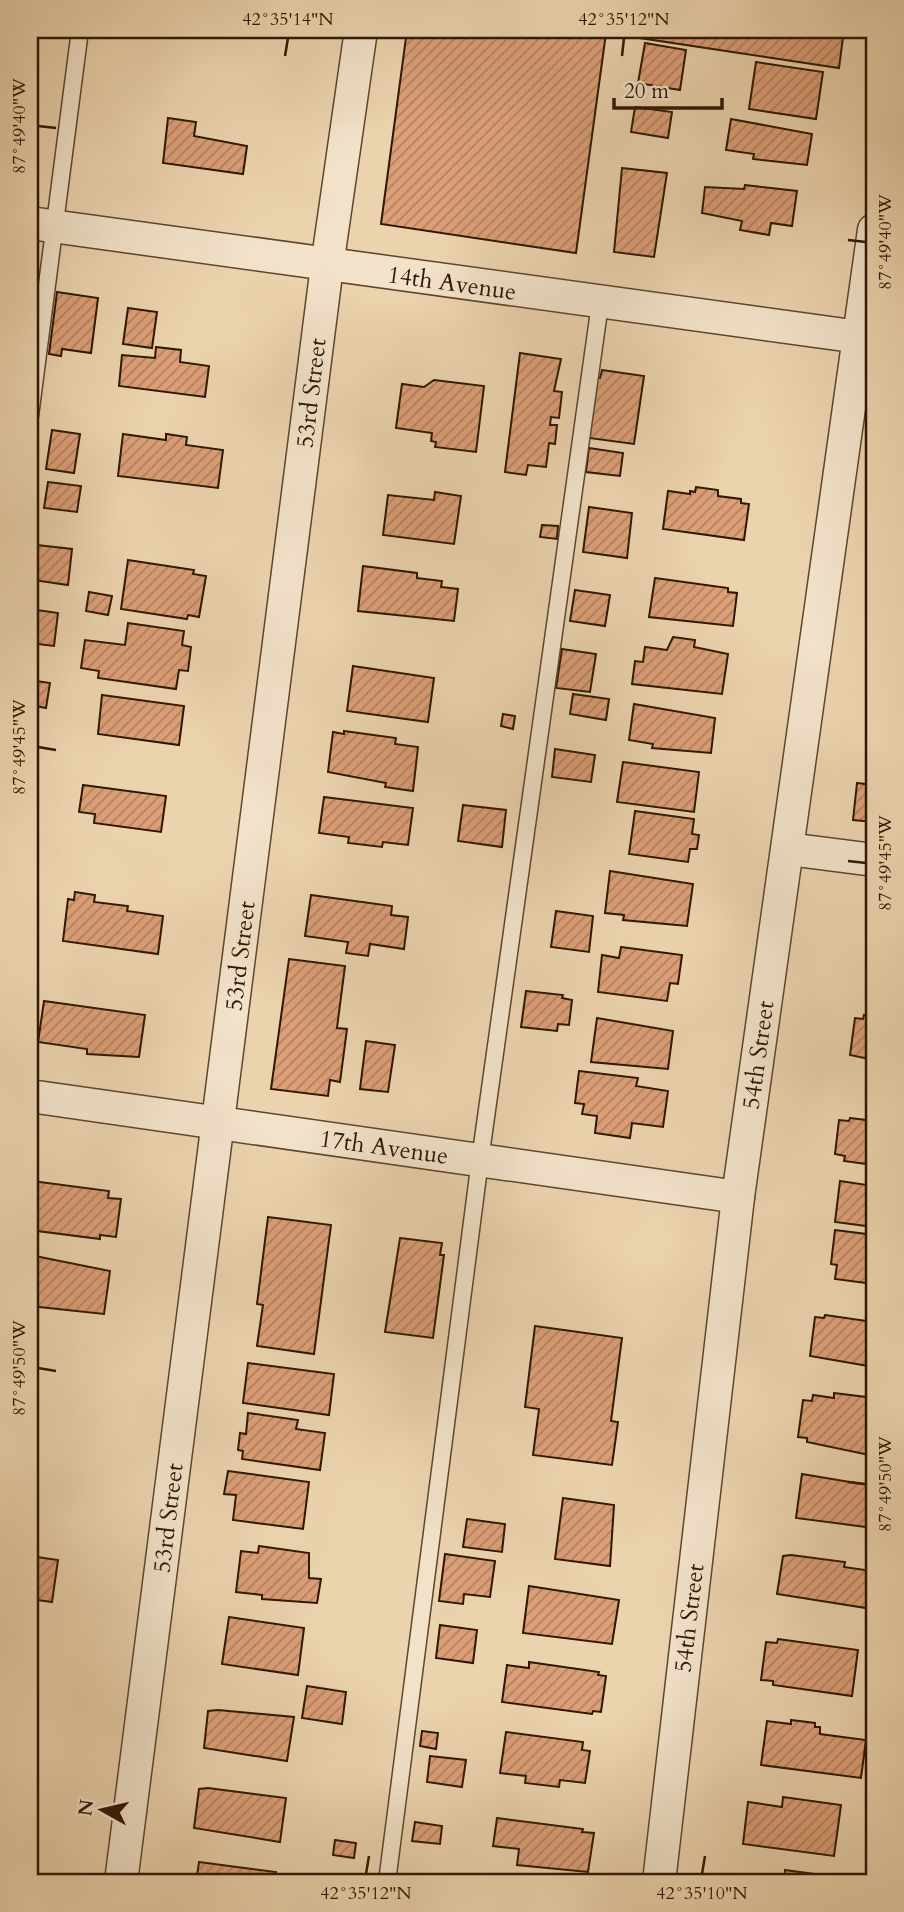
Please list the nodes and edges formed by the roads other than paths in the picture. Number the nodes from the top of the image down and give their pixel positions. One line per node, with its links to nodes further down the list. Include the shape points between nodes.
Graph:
1 (80, 30): 3 (lane)
2 (361, 30): 5 (street, 53rd Street)
3 (42, 225): 5 (street, 14th Avenue); 8 (lane)
4 (874, 230): 7 (street, 54th Street)
5 (327, 266): 6 (street, 14th Avenue); 12 (street, 53rd Street)
6 (600, 304): 7 (street, 14th Avenue); 13 (lane)
7 (867, 338): 9 (street, 54th Street)
8 (30, 416)
9 (788, 849): 10 (street); 14 (street, 54th Street)
10 (874, 860)
11 (30, 1096): 12 (street, 17th Avenue)
12 (219, 1123): 13 (street, 17th Avenue); 15 (street, 53rd Street)
13 (480, 1160): 14 (street, 17th Avenue); 16 (lane)
14 (738, 1197): 17 (street, 54th Street)
15 (121, 1882)
16 (387, 1882)
17 (659, 1882)

